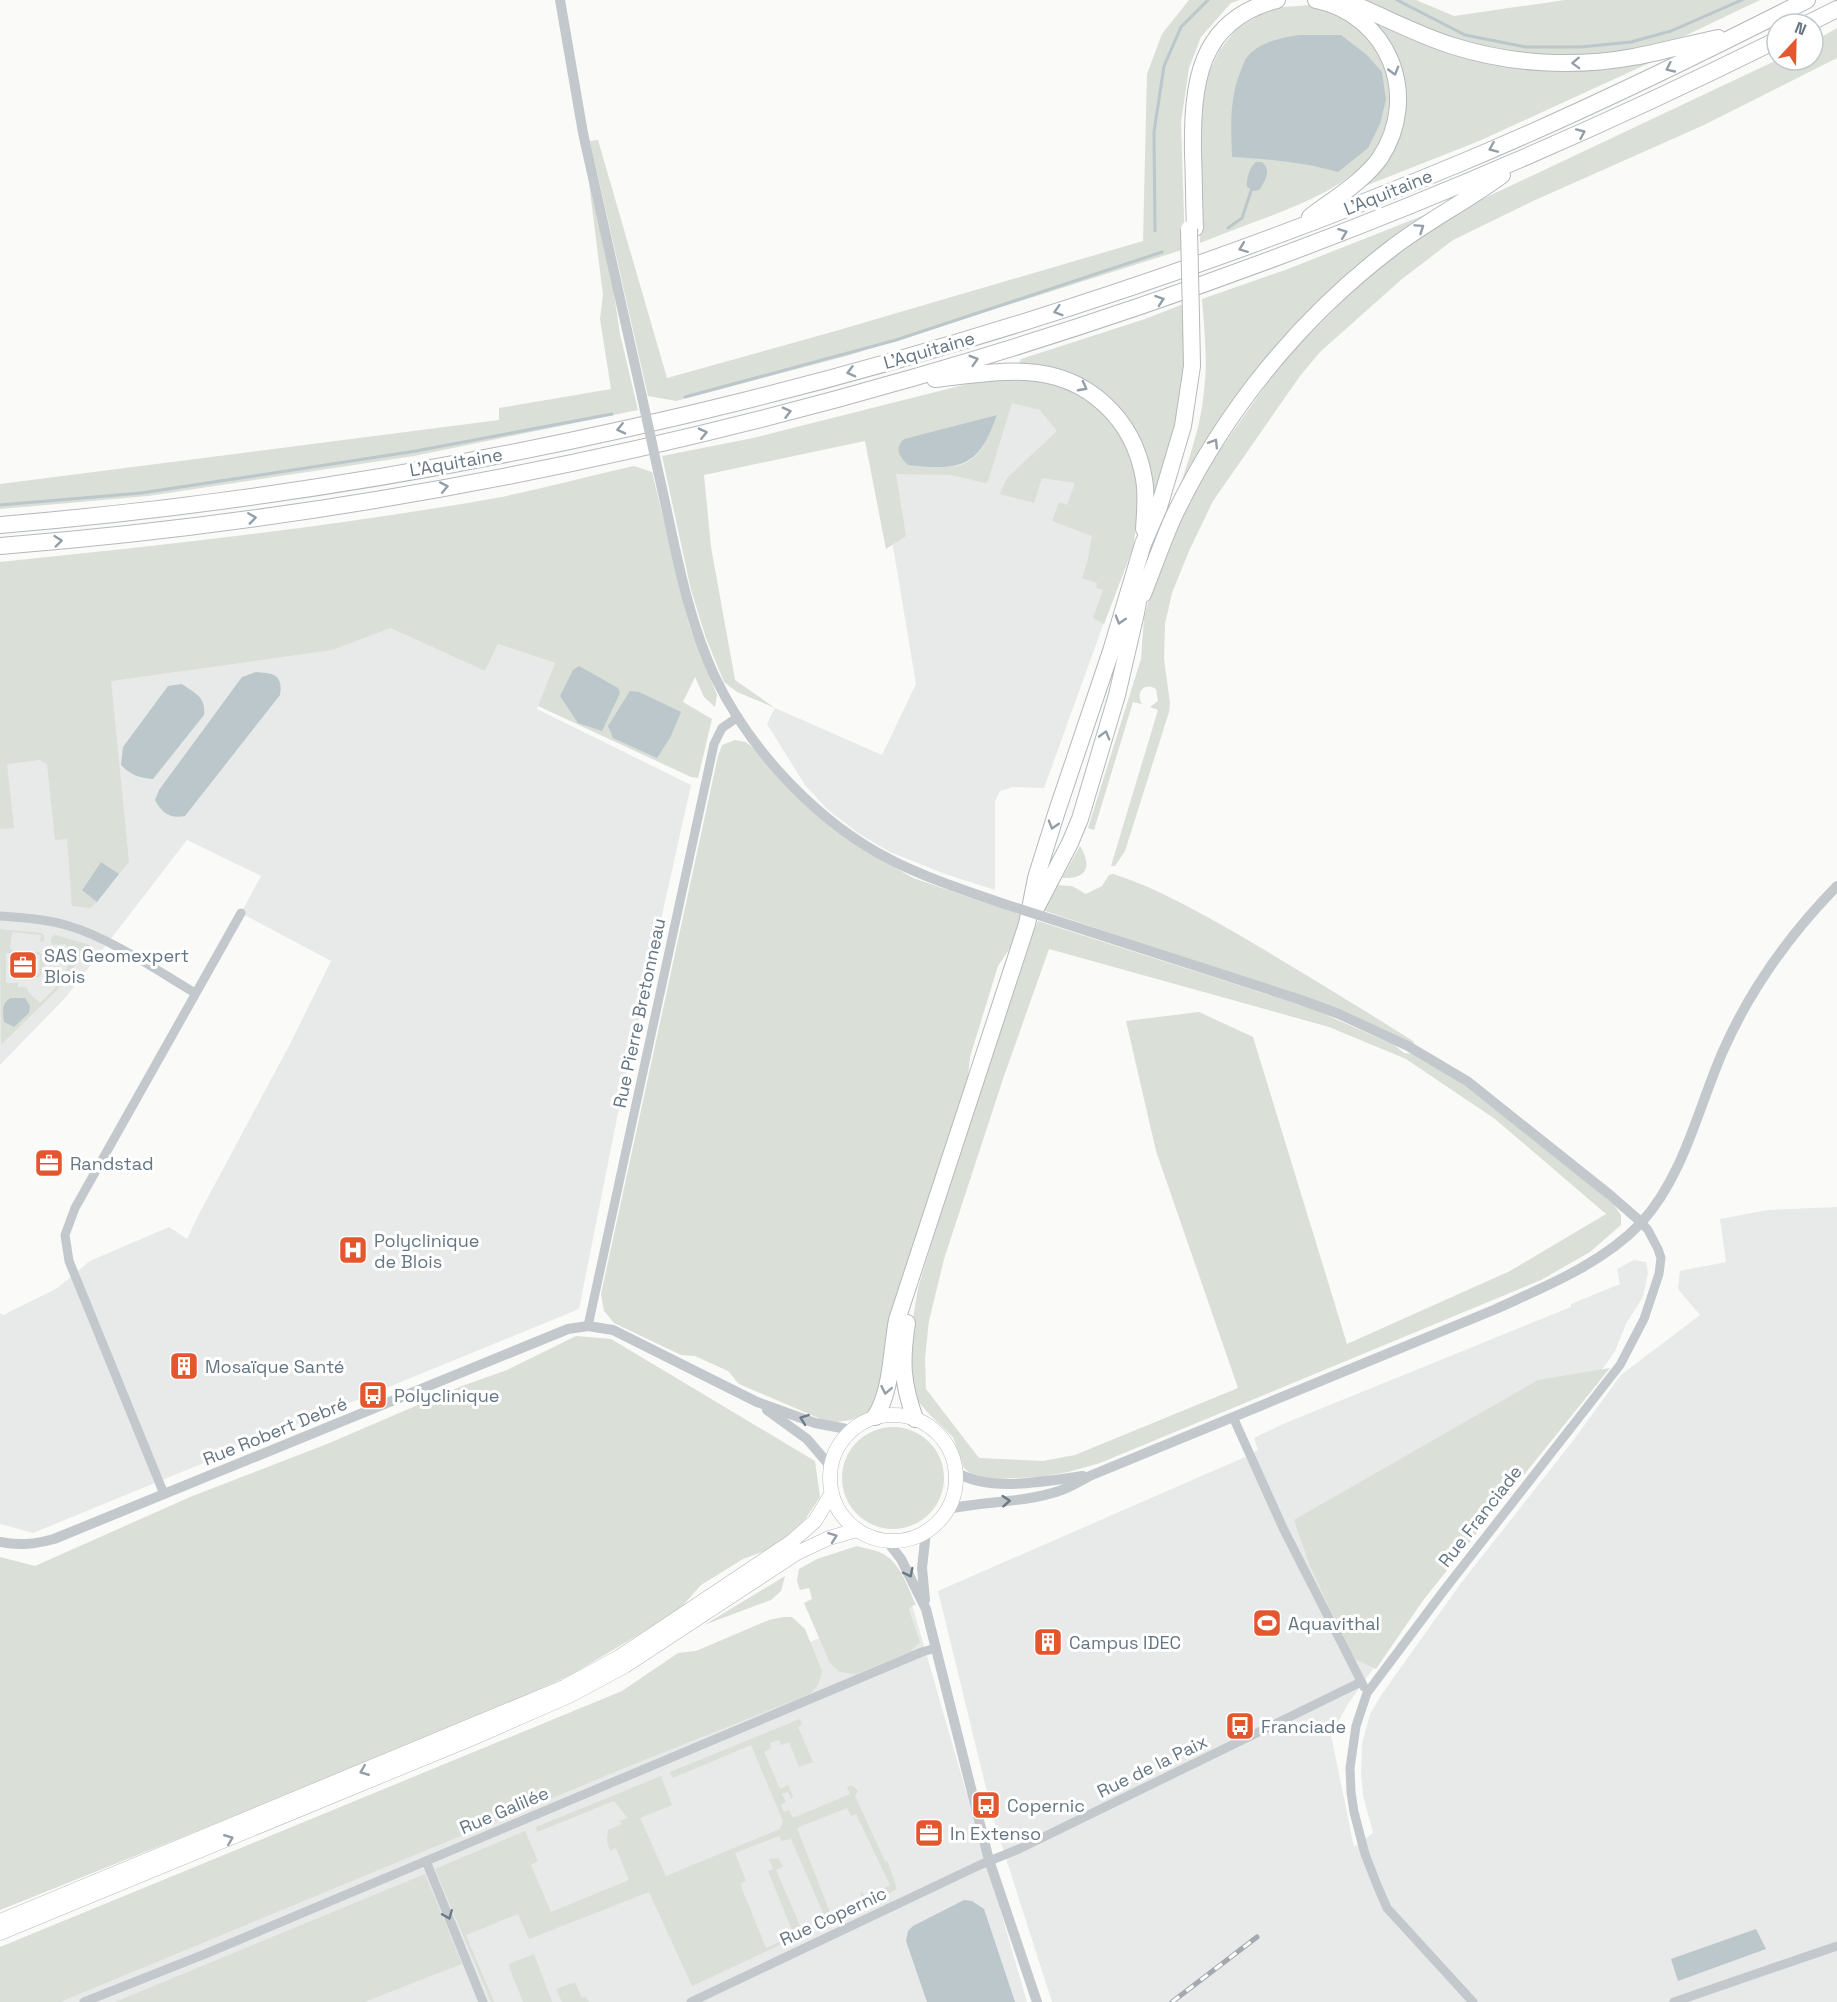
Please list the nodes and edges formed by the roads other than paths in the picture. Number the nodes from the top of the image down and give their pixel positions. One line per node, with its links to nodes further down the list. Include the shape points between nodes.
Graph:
1 (560, 0): 18 (street, bridge, via 583,133 693,616 714,676)
2 (1253, 0): 11 (highway, via 1210,33 1196,59 1187,112)
3 (1277, 0): 11 (highway, via 1232,22 1216,38 1203,62 1194,112)
4 (1316, 0): 10 (highway, one-way to 10, via 1352,14 1377,36 1397,78 1398,111 1387,147 1378,160)
5 (1344, 0): 7 (highway, one-way to 5, via 1625,59 1542,62 1454,46)
6 (1807, 0): 7 (highway, L'Aquitaine)
7 (1742, 33): 10 (highway, L'Aquitaine, one-way to 10, via 1543,127)
8 (1765, 46): 9 (highway, L'Aquitaine, one-way to 8)
9 (1527, 157): 13 (highway, L'Aquitaine, one-way to 9, via 1080,327 1239,272); 17 (highway, one-way to 9, via 1164,539 1200,467 1235,411 1282,351 1383,254 1420,227 1478,194)
10 (1298, 227): 14 (highway, L'Aquitaine, one-way to 14, via 1153,280 993,331 660,420 342,483)
11 (1192, 229): 12 (highway, bridge)
12 (1194, 316): 15 (highway, via 1183,426 1159,507); 17 (highway, via 1197,375 1189,427 1141,584)
13 (898, 382): 15 (highway, one-way to 15, via 1027,372 1058,377 1091,392 1116,415 1138,453 1146,492); 16 (highway, L'Aquitaine, one-way to 13, via 179,528 428,490 675,439)
14 (0, 525)
15 (1143, 544): 22 (highway, one-way to 22, via 1040,867)
16 (0, 546)
17 (1136, 613): 22 (highway, one-way to 17, via 1080,819 1117,695)
18 (738, 717): 24 (street, bridge, via 785,778 872,849 918,873 1301,1000 1408,1046 1467,1081); 26 (street, Rue Pierre Bretonneau, via 722,728 714,744)
19 (1837, 886): 24 (street, via 1793,936 1749,1001 1724,1049 1680,1160)
20 (242, 913): 23 (street)
21 (0, 916): 23 (street, via 51,921 94,935)
22 (1027, 924): 25 (highway)
23 (195, 993): 36 (street, via 75,1208 65,1235 69,1261)
24 (1641, 1222): 28 (street, via 1601,1255 1534,1292); 45 (street, Rue Franciade, via 1658,1249 1659,1274 1644,1319 1620,1365)
25 (911, 1282): 29 (highway, one-way to 29, via 897,1320 884,1400); 30 (highway, via 903,1370)
26 (588, 1326): 27 (street, Rue Robert Debré, via 613,1330); 36 (street, Rue Robert Debré, via 557,1334)
27 (757, 1402): 31 (street, one-way to 27, via 815,1423); 32 (street, via 807,1439)
28 (1233, 1417): 34 (street); 44 (street)
29 (875, 1418): 30 (main road); 31 (main road)
30 (915, 1419): 33 (main road, via 943,1440)
31 (852, 1430): 32 (main road, via 842,1440)
32 (831, 1467): 35 (main road)
33 (956, 1472): 34 (street, via 985,1483); 37 (main road, via 955,1491)
34 (1092, 1475): 37 (street, one-way to 34, via 1039,1497)
35 (832, 1493): 38 (main road, via 837,1507); 48 (main road, one-way to 48, via 815,1521 791,1542 619,1657 564,1687)
36 (165, 1494): 41 (street, Rue Robert Debré, via 42,1543)
37 (948, 1509): 39 (main road)
38 (857, 1530): 40 (main road); 49 (main road, one-way to 38, via 569,1696 625,1666 797,1553)
39 (926, 1532): 40 (main road, via 914,1538); 42 (street, via 922,1568)
40 (887, 1541): 42 (street, one-way to 42, via 901,1559)
41 (0, 1542)
42 (926, 1609): 43 (street)
43 (936, 1648): 46 (street); 47 (street, Rue Galilée)
44 (1361, 1682): 45 (street); 46 (street, Rue de la Paix)
45 (1367, 1693): 55 (street, Rue Franciade, via 1356,1726 1350,1768 1353,1806 1368,1865 1387,1908)
46 (989, 1860): 53 (street, Rue Copernic); 54 (street)
47 (426, 1861): 51 (street, Rue Galilée); 52 (street, one-way to 52)
48 (0, 1921)
49 (0, 1933)
50 (1837, 1946): 56 (street)
51 (84, 2002)
52 (483, 2002)
53 (691, 2002)
54 (1037, 2002)
55 (1473, 2002)
56 (1674, 2002)

